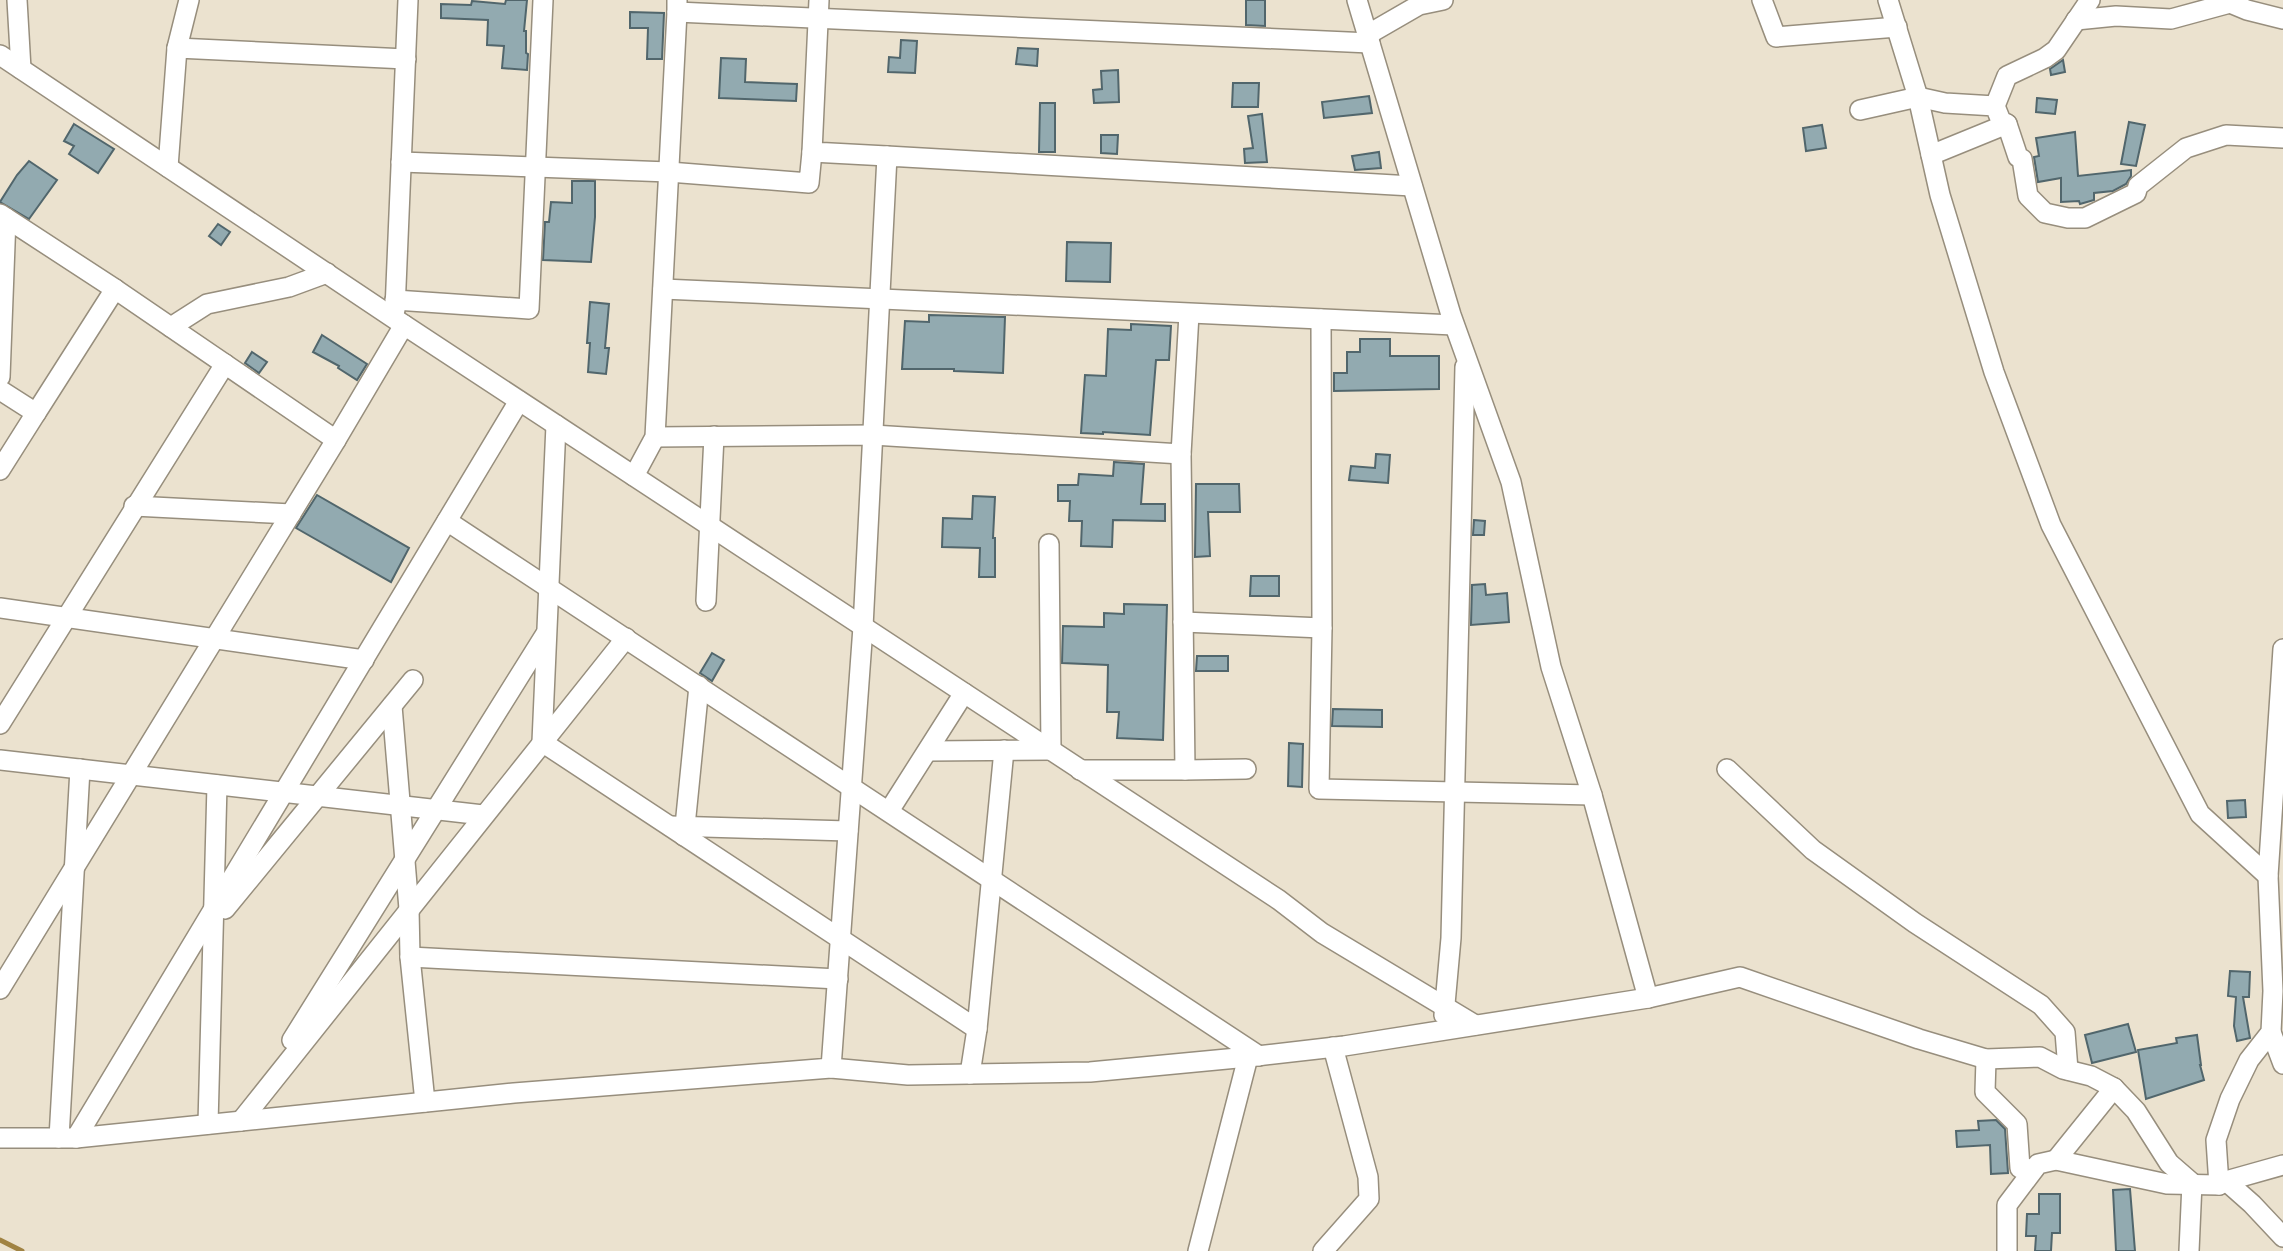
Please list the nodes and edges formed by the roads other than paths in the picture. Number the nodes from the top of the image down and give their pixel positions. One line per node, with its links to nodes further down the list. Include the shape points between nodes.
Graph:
1 (17, 0): 20 (street)
2 (189, 0): 17 (street)
3 (408, 0): 19 (street)
4 (543, 0): 30 (street)
5 (1357, 0): 16 (street)
6 (1443, 0): 16 (street, via 1419,5)
7 (1762, 0): 15 (street, via 1776,37)
8 (1888, 0): 15 (street)
9 (2090, 0): 14 (street)
10 (2227, 1): 13 (street); 14 (street, via 2171,19 2116,16)
11 (677, 6): 12 (street); 32 (street)
12 (819, 10): 16 (street); 26 (street)
13 (2283, 19)
14 (2076, 20): 22 (street, via 2056,50 2007,76)
15 (1897, 27): 21 (street)
16 (1368, 39): 33 (street)
17 (177, 48): 19 (street); 31 (street)
18 (0, 55): 20 (street)
19 (405, 60): 29 (street)
20 (21, 69): 31 (street)
21 (1918, 97): 22 (street); 23 (street); 27 (street)
22 (1996, 106): 24 (street, via 2001,121)
23 (1860, 110)
24 (2007, 124): 25 (street, via 2021,159 2028,197 2045,213 2068,218 2085,218 2136,193 2138,186 2186,148 2226,135); 27 (street)
25 (2283, 138)
26 (811, 152): 28 (street); 32 (street, via 809,183)
27 (1931, 155): 108 (street, via 1994,372 2050,525 2200,814)
28 (887, 156): 33 (street); 38 (street)
29 (401, 162): 30 (street); 39 (street)
30 (536, 166): 32 (street); 39 (street, via 529,309)
31 (168, 167): 35 (street)
32 (669, 172): 37 (street)
33 (1412, 186): 43 (street)
34 (3, 216): 36 (street); 45 (street)
35 (327, 273): 42 (street); 44 (street, via 207,304)
36 (115, 289): 44 (street); 51 (street)
37 (663, 289): 38 (street); 55 (street)
38 (880, 298): 40 (street); 53 (street)
39 (395, 300): 42 (street)
40 (1189, 314): 41 (street); 57 (street)
41 (1321, 320): 43 (street); 71 (street)
42 (400, 322): 50 (street); 56 (street)
43 (1454, 325): 46 (street)
44 (171, 327): 47 (street)
45 (1, 352): 48 (street)
46 (1466, 357): 96 (street); 98 (street, via 1511,482 1551,667)
47 (225, 364): 56 (street); 60 (street)
48 (0, 377)
49 (0, 390): 51 (street)
50 (519, 401): 52 (street); 62 (street)
51 (36, 413): 58 (street)
52 (556, 425): 59 (street); 65 (street)
53 (873, 435): 54 (street); 57 (street); 70 (street)
54 (714, 436): 55 (street); 63 (street)
55 (655, 437): 59 (street)
56 (336, 440): 61 (street)
57 (1181, 454): 69 (street)
58 (0, 470)
59 (634, 476): 63 (street)
60 (134, 506): 61 (street); 68 (street)
61 (291, 514): 74 (street)
62 (447, 521): 65 (street); 76 (street)
63 (709, 526): 66 (street); 70 (street)
64 (1049, 544): 85 (street)
65 (548, 586): 72 (street); 73 (street)
66 (706, 601)
67 (0, 608): 68 (street)
68 (66, 618): 74 (street); 82 (street)
69 (1183, 622): 71 (street); 92 (street)
70 (863, 627): 79 (street); 95 (street)
71 (1322, 628): 96 (street, via 1319,789)
72 (545, 635): 83 (street); 101 (street)
73 (626, 638): 78 (street); 83 (street)
74 (215, 639): 76 (street); 93 (street)
75 (2283, 649): 80 (street)
76 (364, 660): 97 (street)
77 (413, 680): 81 (street)
78 (699, 686): 95 (street); 104 (street)
79 (964, 693): 85 (street); 86 (street)
80 (2281, 693): 108 (street)
81 (392, 706): 99 (street); 100 (street)
82 (0, 724)
83 (542, 742): 103 (street); 104 (street)
84 (1004, 750): 85 (street); 86 (street); 109 (street)
85 (1051, 750): 91 (street)
86 (928, 751): 102 (street)
87 (0, 760): 88 (street)
88 (80, 769): 93 (street); 107 (street)
89 (1246, 769): 92 (street)
90 (1727, 769): 128 (street, via 1813,849 2041,1005 2066,1032)
91 (1080, 770): 92 (street); 118 (street, via 1322,933)
92 (1185, 770)
93 (131, 775): 94 (street); 107 (street)
94 (217, 785): 97 (street); 111 (street)
95 (852, 787): 102 (street); 105 (street)
96 (1454, 792): 98 (street); 118 (street)
97 (284, 793): 99 (street); 111 (street)
98 (1592, 795): 117 (street)
99 (317, 796): 100 (street); 111 (street)
100 (400, 806): 101 (street); 106 (street)
101 (435, 810): 103 (street); 106 (street)
102 (889, 811): 109 (street)
103 (483, 815): 110 (street)
104 (680, 830): 105 (street); 112 (street)
105 (848, 831): 112 (street)
106 (404, 859): 110 (street); 132 (street)
107 (74, 868): 116 (street); 135 (street)
108 (2268, 876): 114 (street)
109 (991, 878): 120 (street); 124 (street)
110 (409, 909): 113 (street); 132 (street)
111 (214, 916): 133 (street); 135 (street)
112 (841, 939): 115 (street); 120 (street)
113 (410, 957): 115 (street); 131 (street)
114 (2277, 974): 122 (street)
115 (838, 979): 127 (street)
116 (0, 989)
117 (1648, 998): 119 (street); 125 (street, via 1740,977)
118 (1445, 1006): 119 (street); 121 (street)
119 (1475, 1025): 121 (street)
120 (977, 1029): 129 (street)
121 (1443, 1030): 123 (street)
122 (2271, 1032): 126 (street); 140 (street, via 2249,1060 2216,1140)
123 (1333, 1047): 124 (street); 143 (street, via 1368,1177 1369,1199)
124 (1254, 1057): 129 (street, via 1090,1072); 142 (street)
125 (1986, 1059): 128 (street, via 2040,1057); 138 (street, via 1985,1093 2017,1124 2020,1168)
126 (2283, 1064)
127 (831, 1068): 129 (street, via 908,1075); 131 (street)
128 (2068, 1070): 130 (street)
129 (970, 1074)
130 (2114, 1088): 136 (street); 139 (street, via 2136,1111 2169,1163)
131 (425, 1102): 132 (street)
132 (241, 1121): 133 (street)
133 (208, 1124): 135 (street)
134 (0, 1138): 135 (street)
135 (68, 1138)
136 (2056, 1160): 138 (street); 139 (street, via 2167,1184)
137 (2283, 1165): 140 (street)
138 (2034, 1169): 144 (street, via 2007,1205)
139 (2192, 1183): 140 (street); 145 (street)
140 (2222, 1183): 141 (street, via 2252,1203)
141 (2283, 1237)
142 (1198, 1251)
143 (1323, 1251)
144 (2007, 1251)
145 (2189, 1251)

